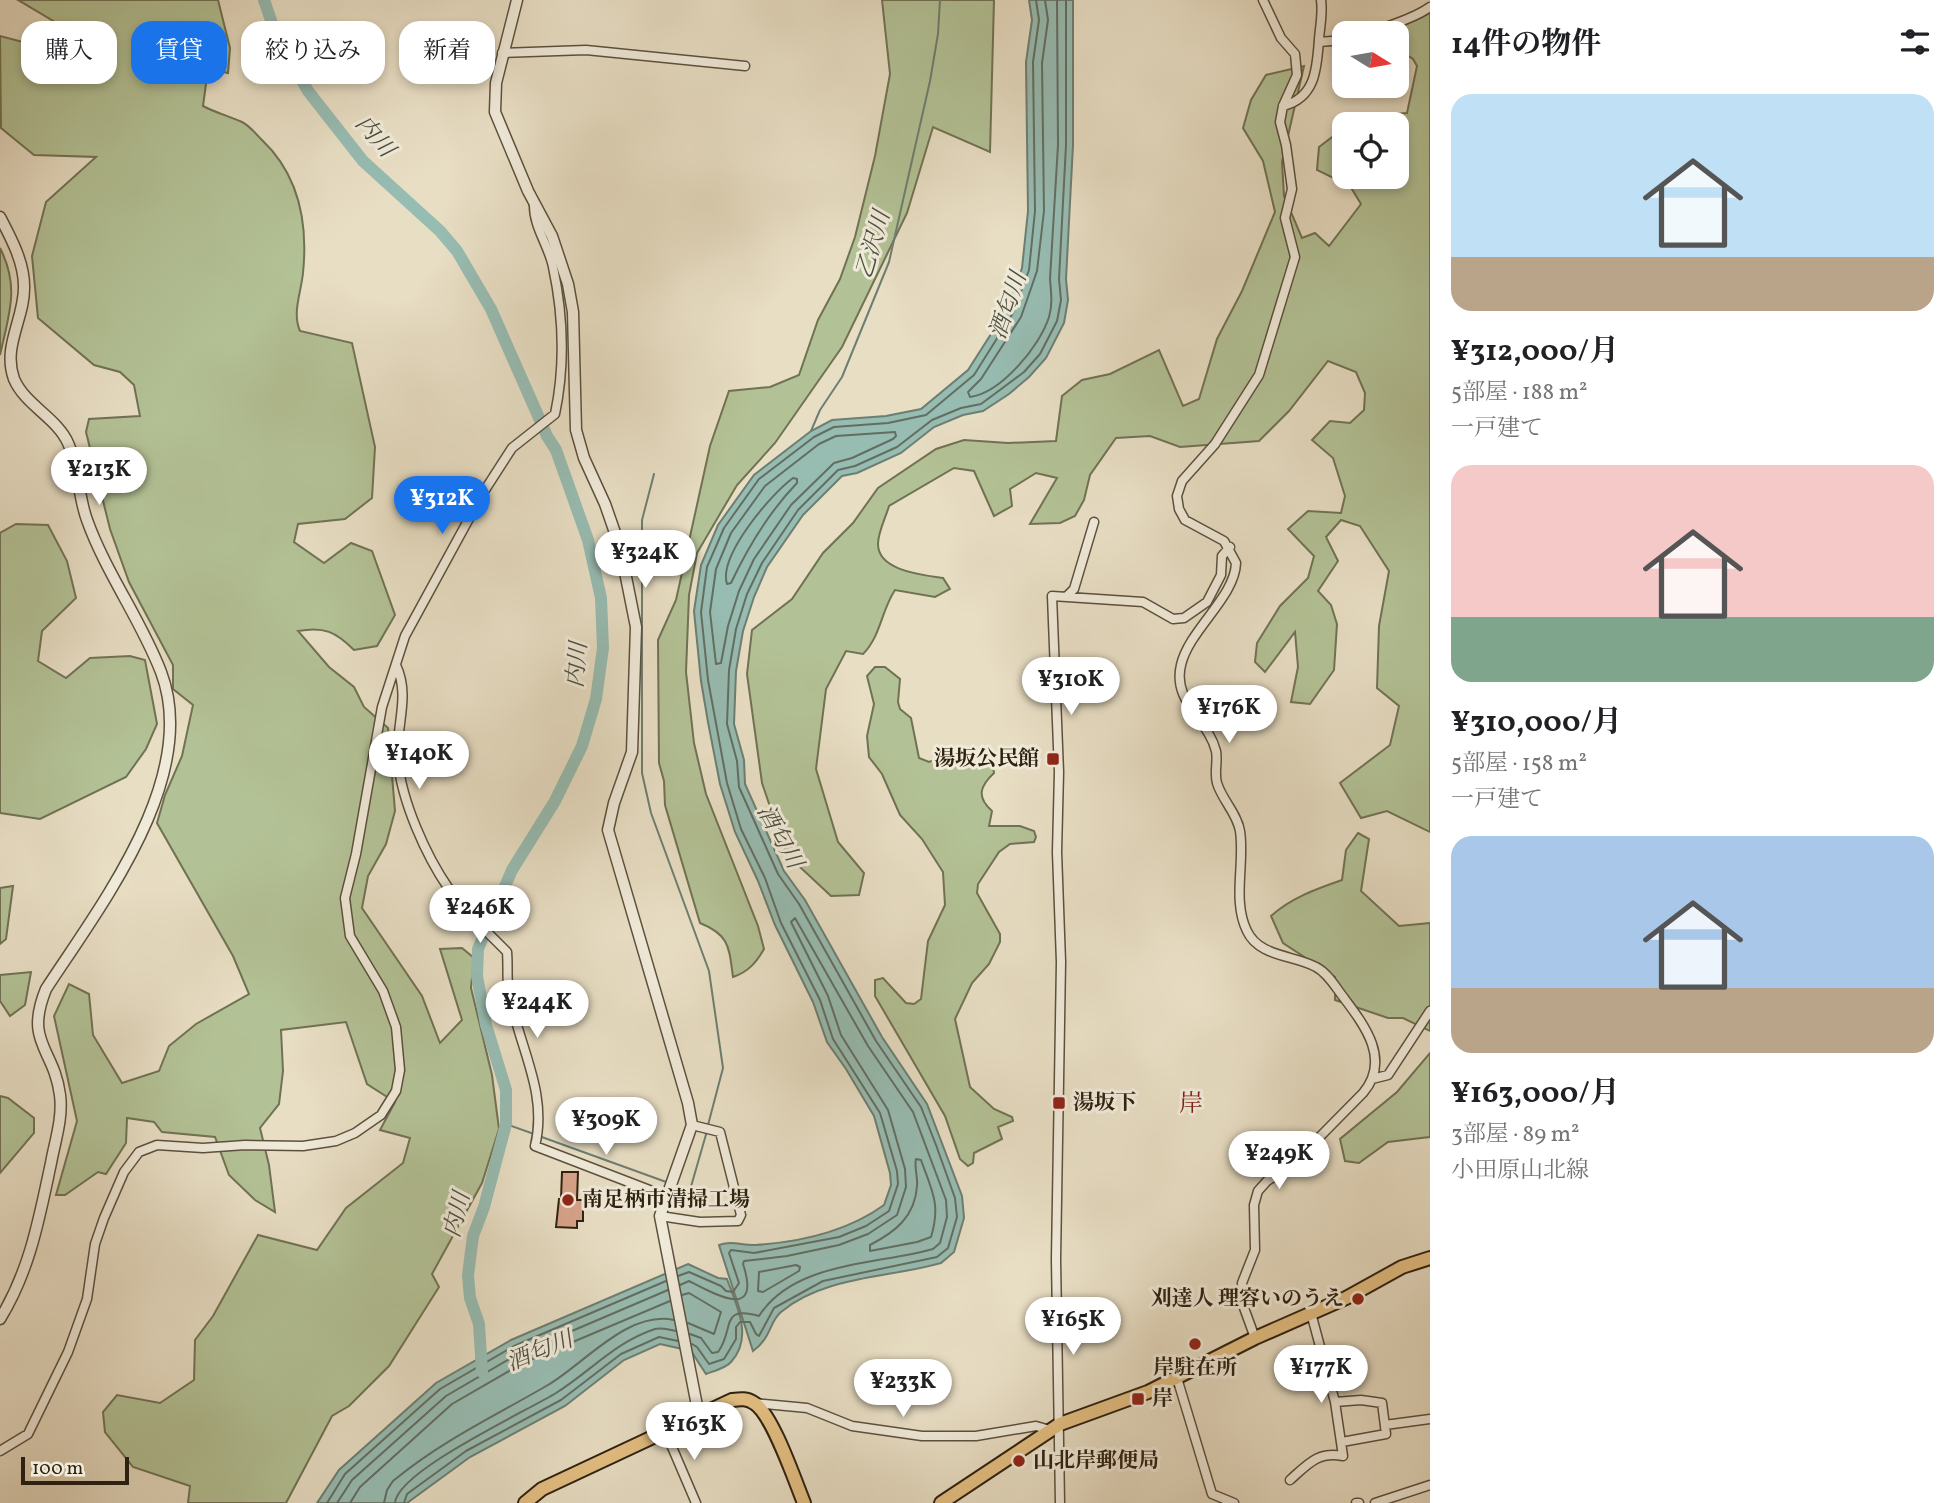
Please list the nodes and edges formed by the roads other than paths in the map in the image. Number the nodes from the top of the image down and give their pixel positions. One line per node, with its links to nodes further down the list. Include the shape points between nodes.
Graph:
1 (517, 0): 8 (street)
2 (1263, 0): 10 (street, via 1281,38 1295,54 1297,75)
3 (1321, 0): 7 (street)
4 (1430, 7): 5 (street, via 1413,20)
5 (1397, 21)
6 (1332, 41): 7 (street)
7 (1319, 42): 10 (street, via 1315,78 1295,103)
8 (502, 53): 9 (street, via 586,50); 11 (street, via 495,112)
9 (745, 65)
10 (1283, 106): 14 (street, via 1280,122 1292,189 1285,218 1295,257 1284,299 1259,375 1178,491 1185,520)
11 (534, 203): 16 (street, via 553,265 561,328 555,414 529,432 504,459 405,636); 19 (street, via 568,284 576,430 620,547 636,627 632,752 610,817 610,842)
12 (0, 217): 24 (street, via 21,262 25,287 10,354 15,381 69,444 87,521 162,674 170,723 161,779 139,840 39,1006 38,1034 57,1079 61,1108 29,1260)
13 (1094, 522): 15 (street, via 1074,589)
14 (1230, 547): 15 (street, via 1222,555 1221,575 1207,602 1184,618 1173,619 1143,602); 18 (street, via 1236,563 1234,575 1184,656 1180,686 1214,747 1217,785 1239,827 1240,901 1247,933 1253,942 1316,967 1328,977 1373,1039)
15 (1067, 596): 32 (street, via 1052,596 1061,962)
16 (396, 665): 20 (street, via 404,700 398,760 407,799 449,891 507,952 508,986 540,1105 535,1146); 35 (street, via 382,707 345,898 350,936 383,991 396,1027 400,1070 396,1091 381,1115 336,1141 303,1146 158,1145 138,1152 124,1172 95,1244 87,1299 68,1352 28,1434)
17 (1430, 1011): 18 (street, via 1388,1074)
18 (1371, 1079): 25 (street, via 1363,1093 1290,1167 1258,1191 1255,1250 1242,1283 1243,1305)
19 (695, 1125): 20 (street); 21 (street, via 720,1132 741,1215 738,1221 700,1222)
20 (666, 1196): 21 (street)
21 (662, 1216): 29 (street)
22 (1430, 1258): 23 (main road, via 1402,1267)
23 (1311, 1313): 25 (main road); 28 (street)
24 (0, 1319)
25 (1255, 1338): 26 (main road)
26 (1177, 1378): 32 (main road); 43 (street, via 1212,1494)
27 (754, 1402): 29 (main road, via 733,1400); 32 (street, via 807,1408 852,1426 922,1436 976,1436); 40 (main road, via 766,1414)
28 (1335, 1402): 31 (street, via 1382,1403); 34 (street)
29 (699, 1416): 33 (main road)
30 (1430, 1419): 31 (street)
31 (1385, 1425): 34 (street, via 1386,1434)
32 (1055, 1427): 41 (main road); 42 (street)
33 (666, 1433): 38 (main road, via 542,1489); 39 (street)
34 (1342, 1442): 36 (street, via 1343,1456 1317,1456)
35 (0, 1451)
36 (1290, 1480)
37 (1430, 1485): 44 (street)
38 (525, 1503)
39 (696, 1503)
40 (804, 1503)
41 (941, 1503)
42 (1060, 1503)
43 (1234, 1503)
44 (1375, 1503)

